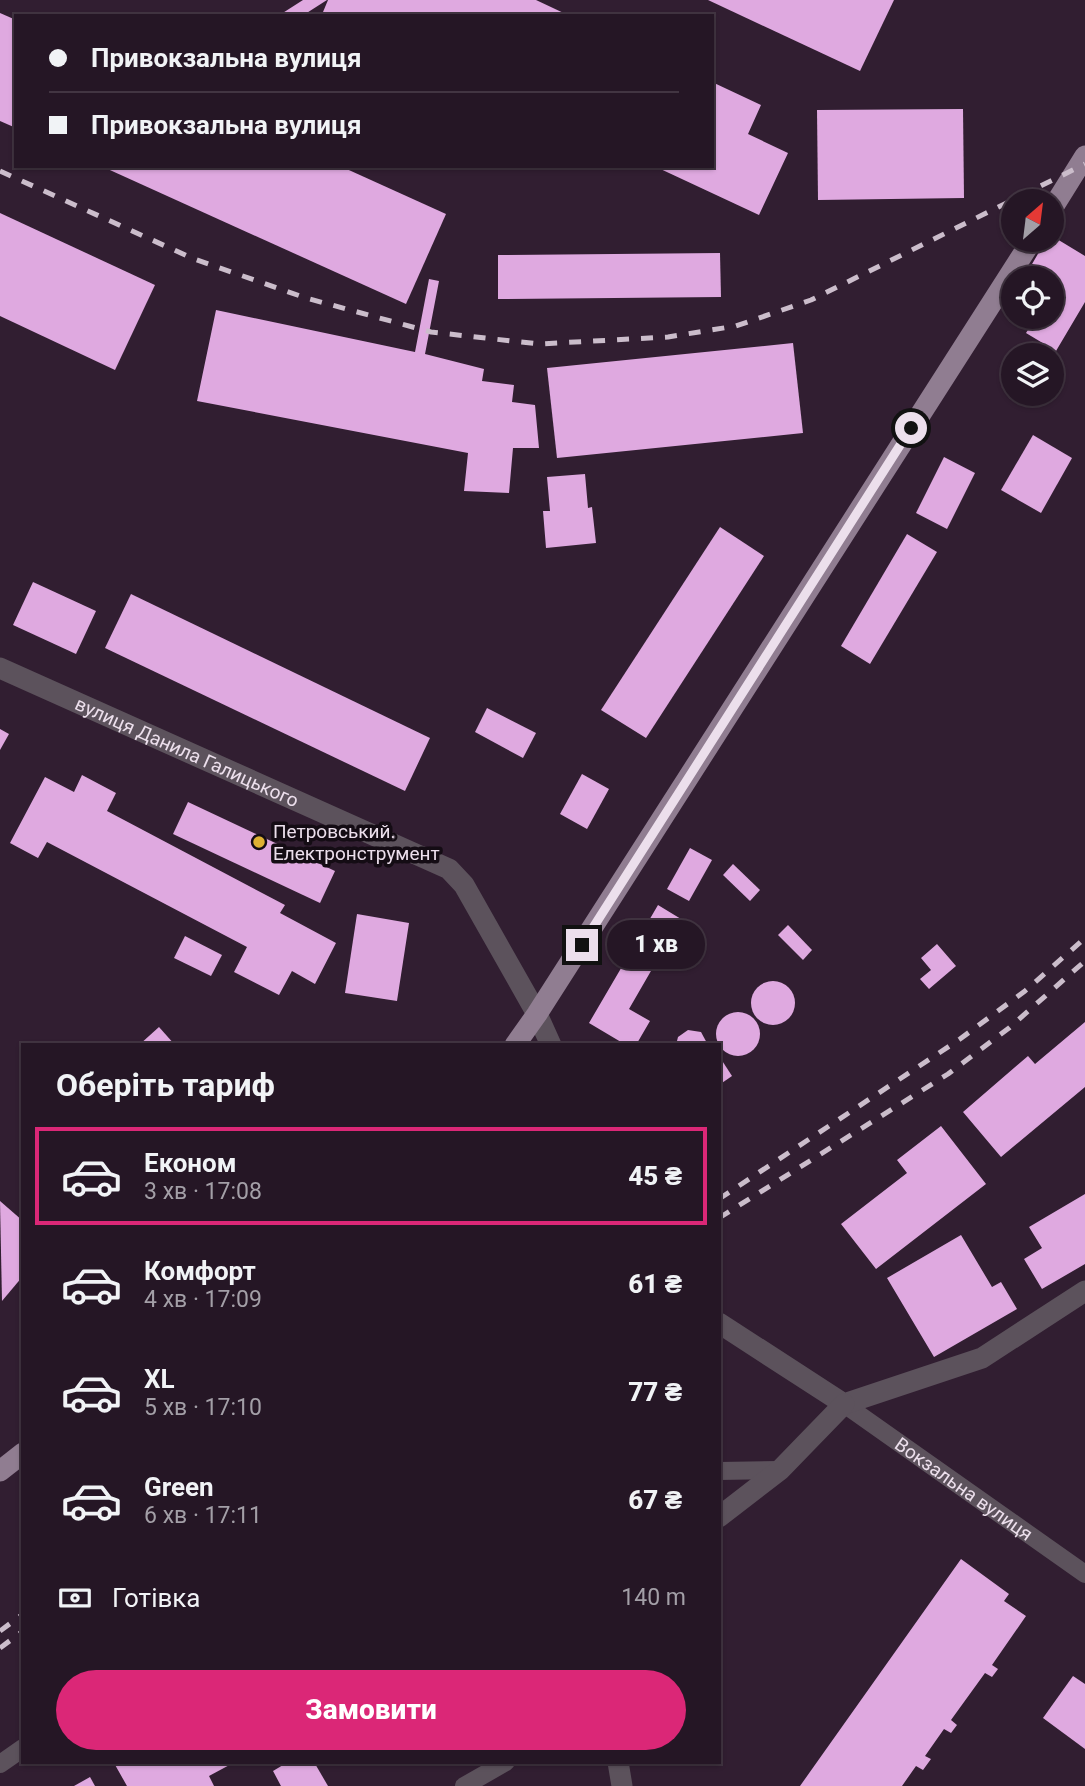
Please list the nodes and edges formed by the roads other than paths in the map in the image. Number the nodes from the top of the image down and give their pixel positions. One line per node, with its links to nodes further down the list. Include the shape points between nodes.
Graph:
1 (1085, 156): 2 (main road)
2 (1064, 190)
3 (1024, 252): 5 (main road)
4 (0, 668): 5 (street, вулиця Данила Галицького, via 449,869 464,885)
5 (537, 1014): 6 (main road); 7 (street)
6 (516, 1043)
7 (550, 1043)
8 (1085, 1291): 10 (street, via 982,1358)
9 (721, 1324): 10 (street, Вокзальна вулиця)
10 (844, 1404): 12 (street); 16 (lane, Вокзальна вулиця)
11 (21, 1454): 13 (main road)
12 (780, 1470): 14 (lane); 15 (street)
13 (0, 1471)
14 (721, 1471)
15 (721, 1515)
16 (1085, 1574)
17 (21, 1749): 18 (lane)
18 (0, 1764)
19 (502, 1764): 21 (lane)
20 (618, 1764): 22 (street)
21 (464, 1786)
22 (622, 1786)

